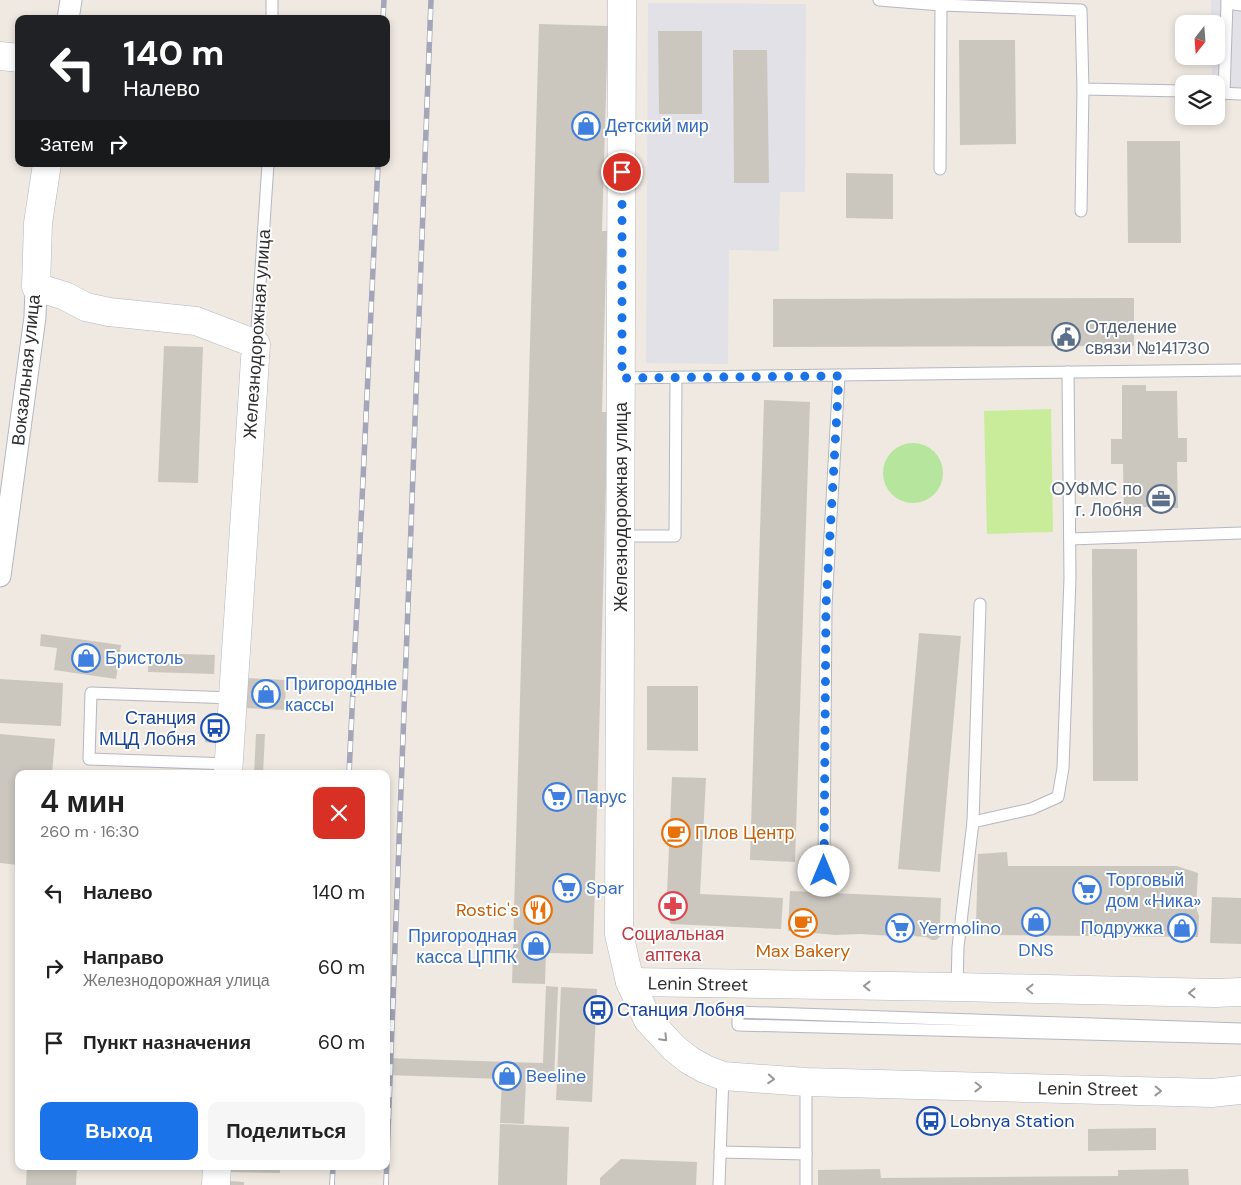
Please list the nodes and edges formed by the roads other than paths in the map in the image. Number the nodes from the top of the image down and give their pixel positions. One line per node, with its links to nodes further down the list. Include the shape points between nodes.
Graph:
1 (71, 0): 8 (street)
2 (272, 0): 9 (lane)
3 (622, 0): 26 (street, Железнодорожная улица)
4 (879, 0): 6 (lane)
5 (1227, 2): 7 (lane); 12 (lane)
6 (942, 5): 13 (lane, via 1081,10); 19 (lane)
7 (1241, 5)
8 (69, 15)
9 (272, 15)
10 (0, 56): 11 (street)
11 (15, 58)
12 (1221, 75)
13 (1083, 89): 14 (lane); 20 (lane)
14 (1175, 92)
15 (1225, 93): 16 (lane)
16 (1241, 94)
17 (47, 167): 21 (street, Вокзальная улица, via 38,223)
18 (268, 167): 22 (lane, Железнодорожная улица)
19 (940, 169)
20 (1082, 211)
21 (36, 287): 22 (street, via 86,307 109,312 196,321); 31 (street, Вокзальная улица, via 35,317)
22 (256, 344): 33 (street, Железнодорожная улица)
23 (1241, 370): 24 (lane)
24 (1068, 372): 25 (lane); 30 (lane)
25 (839, 376): 27 (lane); 36 (lane, via 826,606)
26 (622, 378): 27 (lane); 29 (street, Железнодорожная улица)
27 (676, 378): 29 (lane, via 675,536)
28 (1241, 532): 30 (lane)
29 (621, 536): 37 (street, Железнодорожная улица, via 619,934)
30 (1070, 539): 35 (lane, via 1064,768 1058,797 1031,809)
31 (0, 576)
32 (980, 604): 35 (lane)
33 (233, 698): 34 (street, Железнодорожная улица); 34 (lane, via 91,692 89,758)
34 (228, 769)
35 (973, 822): 38 (lane, via 958,947)
36 (824, 871)
37 (630, 982): 38 (street, Lenin Street, one-way to 37); 42 (street, Lenin Street, one-way to 42, via 648,1020 660,1035 689,1060)
38 (957, 987): 39 (street, Lenin Street, one-way to 38)
39 (1241, 992)
40 (1241, 1029): 41 (lane, via 738,1012 738,1025)
41 (1241, 1038)
42 (723, 1076): 43 (street, Lenin Street, one-way to 43); 45 (lane)
43 (806, 1082): 44 (street, Lenin Street, one-way to 44, via 1212,1092); 46 (lane)
44 (1241, 1090)
45 (720, 1152): 46 (lane); 49 (lane)
46 (806, 1154): 50 (lane)
47 (217, 1170): 48 (street)
48 (216, 1185)
49 (719, 1185)
50 (806, 1185)

